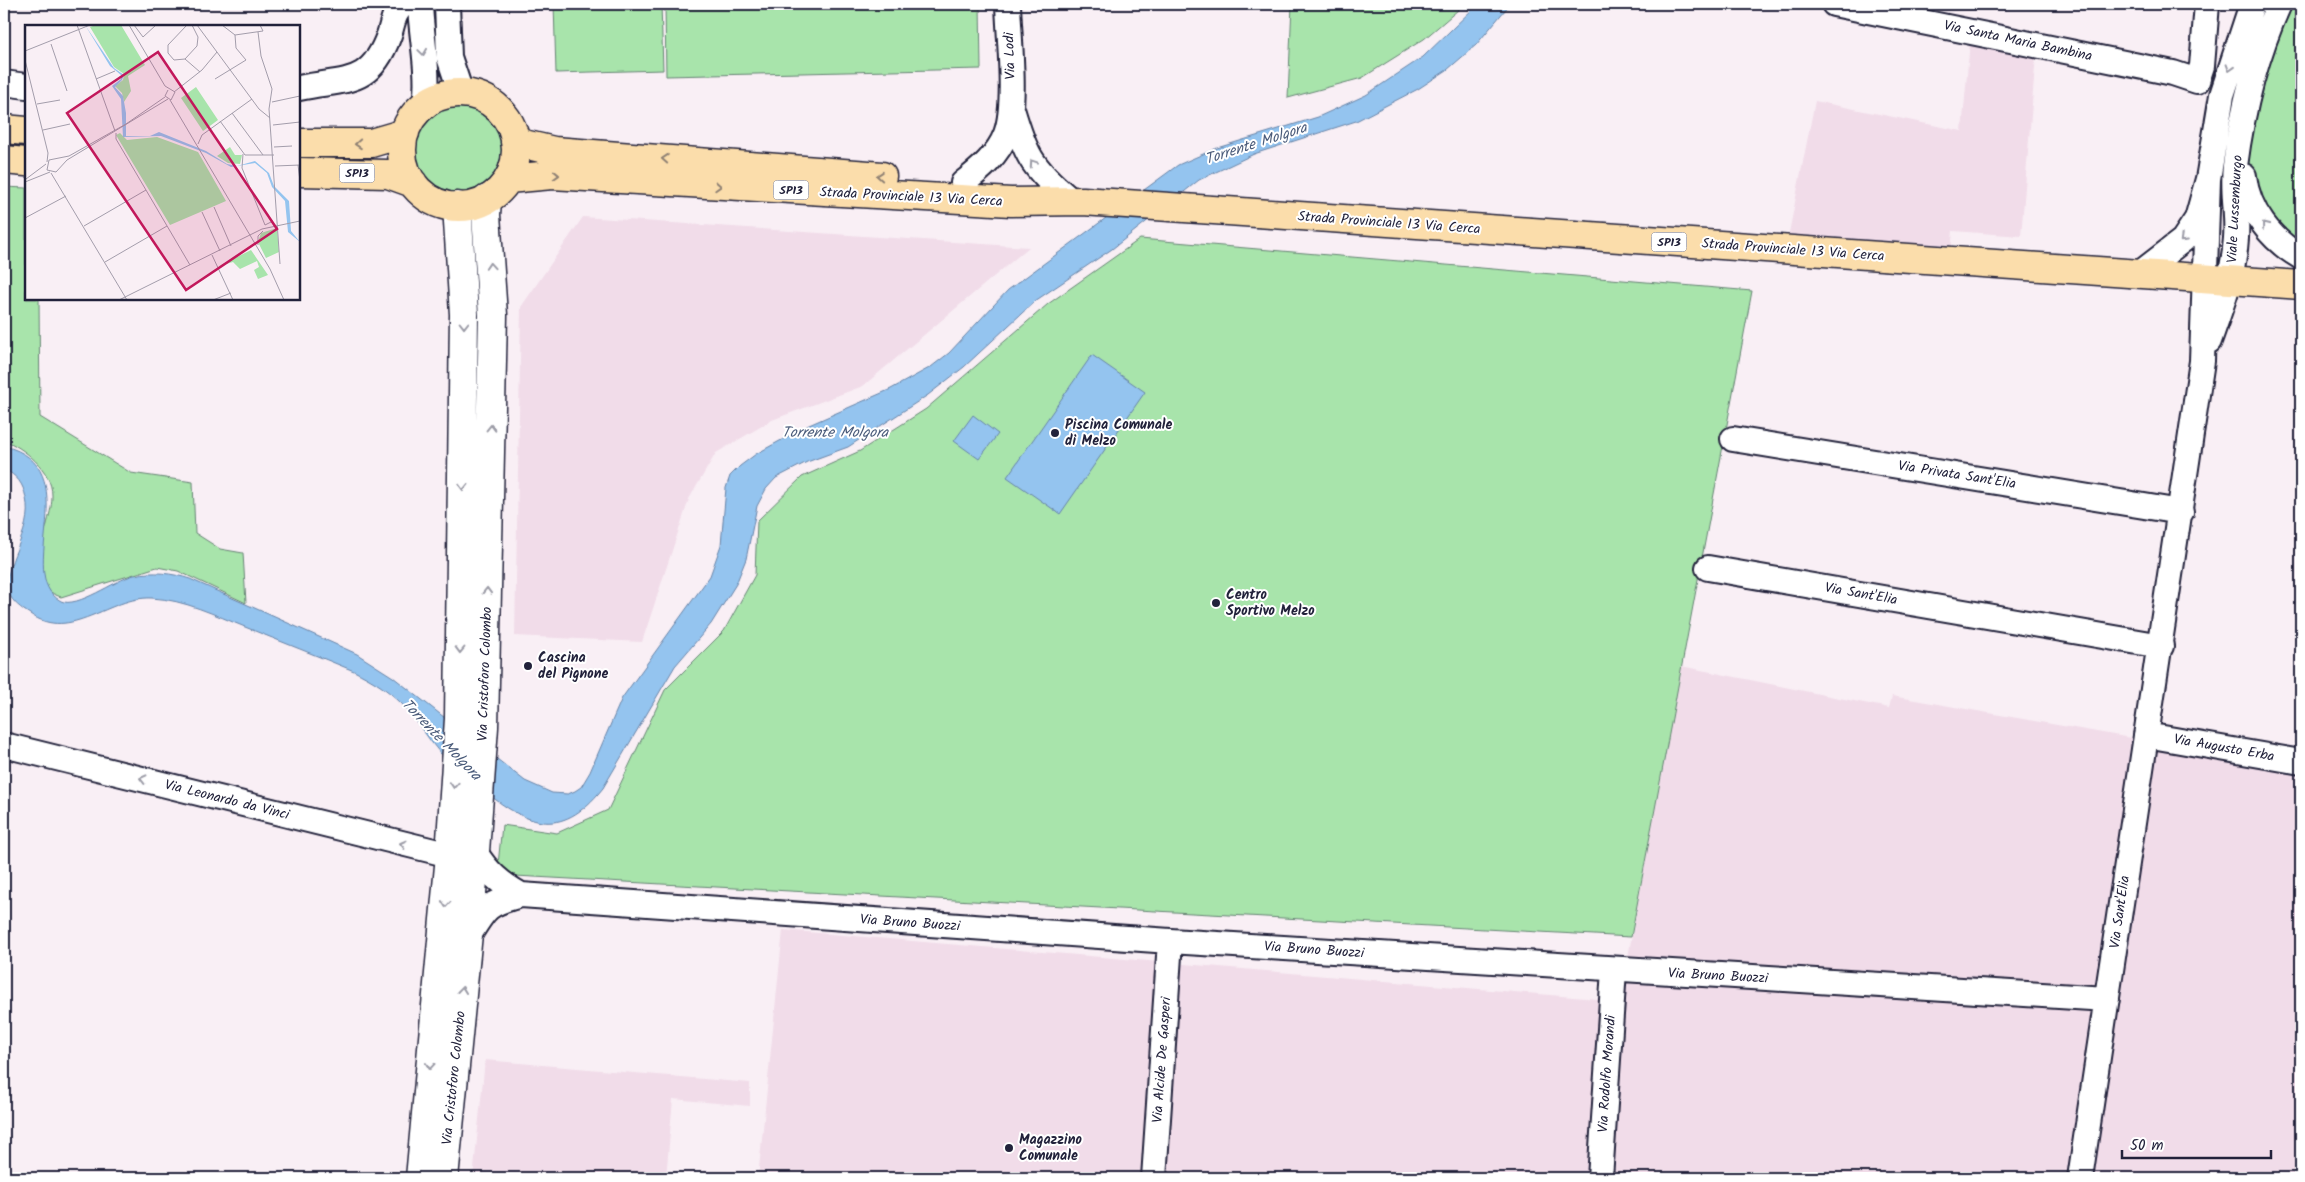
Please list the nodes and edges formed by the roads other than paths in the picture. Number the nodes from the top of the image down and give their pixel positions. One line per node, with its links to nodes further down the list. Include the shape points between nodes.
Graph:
1 (447, 4): 8 (street)
2 (1008, 4): 14 (street, Via Lodi)
3 (1834, 4): 4 (street, Via Santa Maria Bambina, via 2173,73 2197,81 2202,66)
4 (2207, 4)
5 (2278, 4): 18 (street, Viale Lussemburgo, via 2254,72)
6 (415, 9): 8 (street); 11 (street, via 397,11 389,37 368,70 343,82); 13 (street, one-way to 13, via 427,81)
7 (2249, 10): 25 (street, Viale Lussemburgo, one-way to 25, via 2222,95)
8 (448, 34): 12 (street, via 451,65)
9 (4, 84): 10 (street)
10 (25, 86)
11 (309, 86)
12 (461, 93): 13 (main road, SP13, via 440,96); 19 (main road, SP13, via 480,97 500,110 511,127)
13 (425, 104): 17 (main road, SP13, via 414,115)
14 (1011, 108): 27 (street, Via Lodi, via 1006,135 999,148); 29 (street, Via Lodi, one-way to 14, via 1047,181 1030,159)
15 (4, 129): 16 (main road)
16 (25, 131)
17 (405, 133): 20 (main road, SP13, one-way to 20, via 371,142); 26 (main road, SP13, via 402,154)
18 (2240, 137): 31 (street, Viale Lussemburgo, one-way to 18, via 2276,237 2252,205 2246,192); 33 (street, Viale Lussemburgo, via 2234,180 2237,230)
19 (515, 142): 24 (main road, SP13, via 515,156); 27 (main road, Strada Provinciale 13 Via Cerca / SP13, one-way to 19, via 554,151)
20 (300, 143)
21 (4, 160): 22 (main road)
22 (25, 162)
23 (300, 172): 26 (main road, SP13, via 388,174)
24 (508, 179): 28 (main road, SP13); 29 (main road, Strada Provinciale 13 Via Cerca / SP13, one-way to 29, via 552,174 1011,202)
25 (2208, 179): 32 (street, Viale Lussemburgo, one-way to 32, via 2200,211 2190,232); 33 (street, Viale Lussemburgo)
26 (413, 183): 30 (main road, SP13, via 437,202)
27 (963, 183): 29 (main road, Strada Provinciale 13 Via Cerca / SP13, via 1012,185)
28 (487, 198): 30 (main road, SP13, via 468,206); 39 (street, Via Cristoforo Colombo, one-way to 28, via 494,315)
29 (1075, 200): 32 (main road, Strada Provinciale 13 Via Cerca / SP13)
30 (457, 206): 39 (street, Via Cristoforo Colombo, one-way to 39, via 464,343)
31 (2301, 257)
32 (2139, 274): 33 (main road, Strada Provinciale 13 Via Cerca / SP13)
33 (2217, 281): 34 (main road, Strada Provinciale 13 Via Cerca / SP13); 36 (street, Via Sant'Elia, via 2202,361)
34 (2301, 285)
35 (1733, 439): 36 (street, Via Privata Sant'Elia)
36 (2181, 512): 38 (street, Via Sant'Elia)
37 (1708, 568): 38 (street, Via Sant'Elia)
38 (2161, 646): 40 (street, Via Sant'Elia)
39 (472, 723): 43 (street, Via Cristoforo Colombo)
40 (2146, 735): 42 (street, Via Augusto Erba); 48 (street, Via Sant'Elia)
41 (4, 745): 43 (street, Via Leonardo da Vinci, one-way to 41)
42 (2301, 762)
43 (463, 854): 44 (street); 45 (street, Via Cristoforo Colombo); 49 (street, Via Cristoforo Colombo, one-way to 49)
44 (521, 895): 45 (street, Via Bruno Buozzi, via 487,907); 46 (street, Via Bruno Buozzi)
45 (468, 937): 50 (street, Via Cristoforo Colombo, one-way to 45)
46 (1170, 941): 47 (street, Via Bruno Buozzi); 51 (street, Via Alcide De Gasperi)
47 (1614, 970): 48 (street, Via Bruno Buozzi); 52 (street, Via Rodolfo Morandi)
48 (2107, 999): 53 (street, Via Sant'Elia)
49 (420, 1178)
50 (444, 1178)
51 (1154, 1178)
52 (1600, 1178)
53 (2080, 1178)

